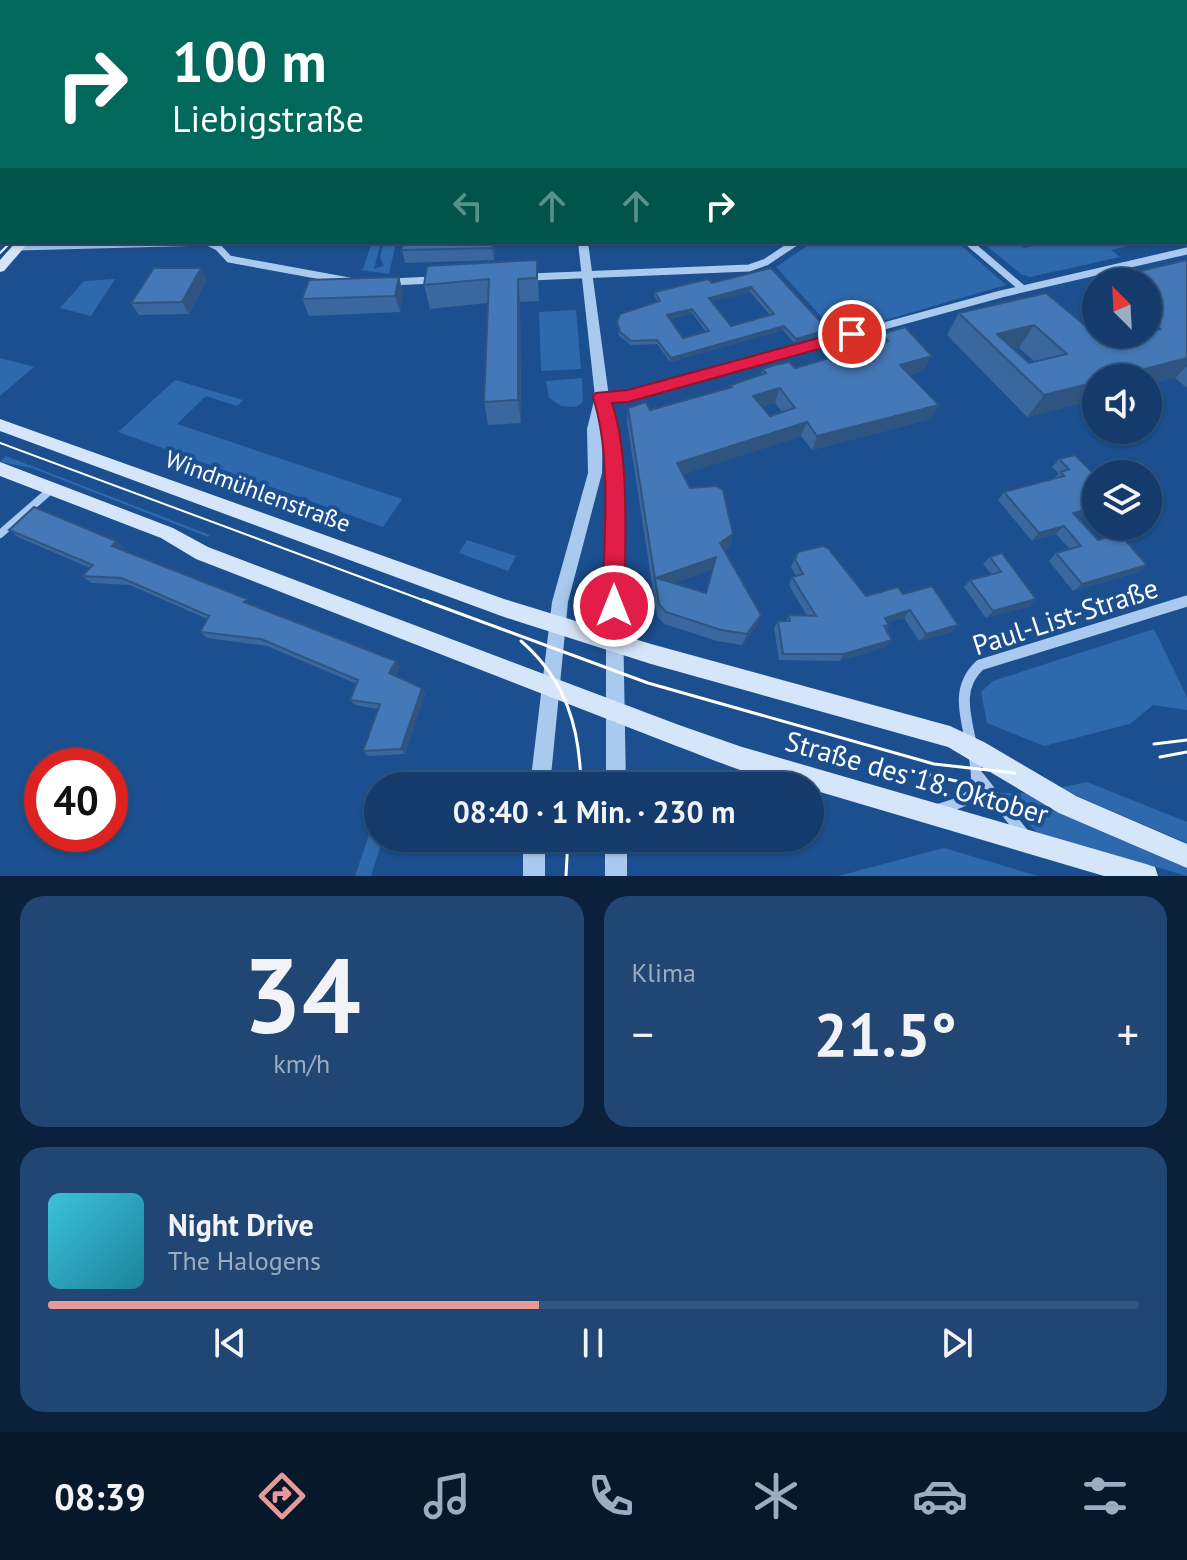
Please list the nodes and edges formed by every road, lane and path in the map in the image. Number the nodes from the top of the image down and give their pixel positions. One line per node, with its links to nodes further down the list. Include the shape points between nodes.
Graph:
1 (83, 244): 6 (street)
2 (212, 244): 12 (street, via 229,259)
3 (583, 244): 9 (street)
4 (793, 244): 9 (street, via 749,268)
5 (970, 244): 14 (street)
6 (20, 245): 8 (main road)
7 (1187, 251): 14 (street)
8 (0, 268)
9 (587, 274): 10 (street); 15 (street)
10 (527, 277)
11 (447, 280): 13 (street)
12 (355, 282)
13 (382, 282)
14 (1022, 288): 15 (street, via 628,396)
15 (602, 397): 21 (street, via 594,429 595,473); 22 (street, via 613,450)
16 (0, 425): 21 (main road, Windmühlenstraße)
17 (0, 469): 18 (main road)
18 (53, 488): 19 (street); 23 (main road, Straße des 18. Oktober, via 167,533 202,553)
19 (0, 534)
20 (1187, 601): 25 (street, Paul-List-Straße, via 980,665 966,675 963,686)
21 (557, 625): 22 (main road, Windmühlenstraße); 23 (street)
22 (615, 643): 24 (street); 25 (main road, Straße des 18. Oktober)
23 (549, 687): 24 (main road, Straße des 18. Oktober); 26 (street)
24 (616, 712): 27 (street); 29 (main road, Straße des 18. Oktober, via 742,758)
25 (971, 746): 28 (street, Paul-List-Straße); 33 (main road, Straße des 18. Oktober, via 1078,810)
26 (541, 772)
27 (616, 772)
28 (978, 777): 29 (street, via 974,795 966,802); 30 (street, Paul-List-Straße)
29 (923, 810): 30 (main road, Straße des 18. Oktober)
30 (1032, 842): 36 (main road, Straße des 18. Oktober)
31 (534, 852): 34 (street)
32 (616, 852): 35 (street)
33 (1187, 856)
34 (534, 876)
35 (616, 876)
36 (1146, 876)

